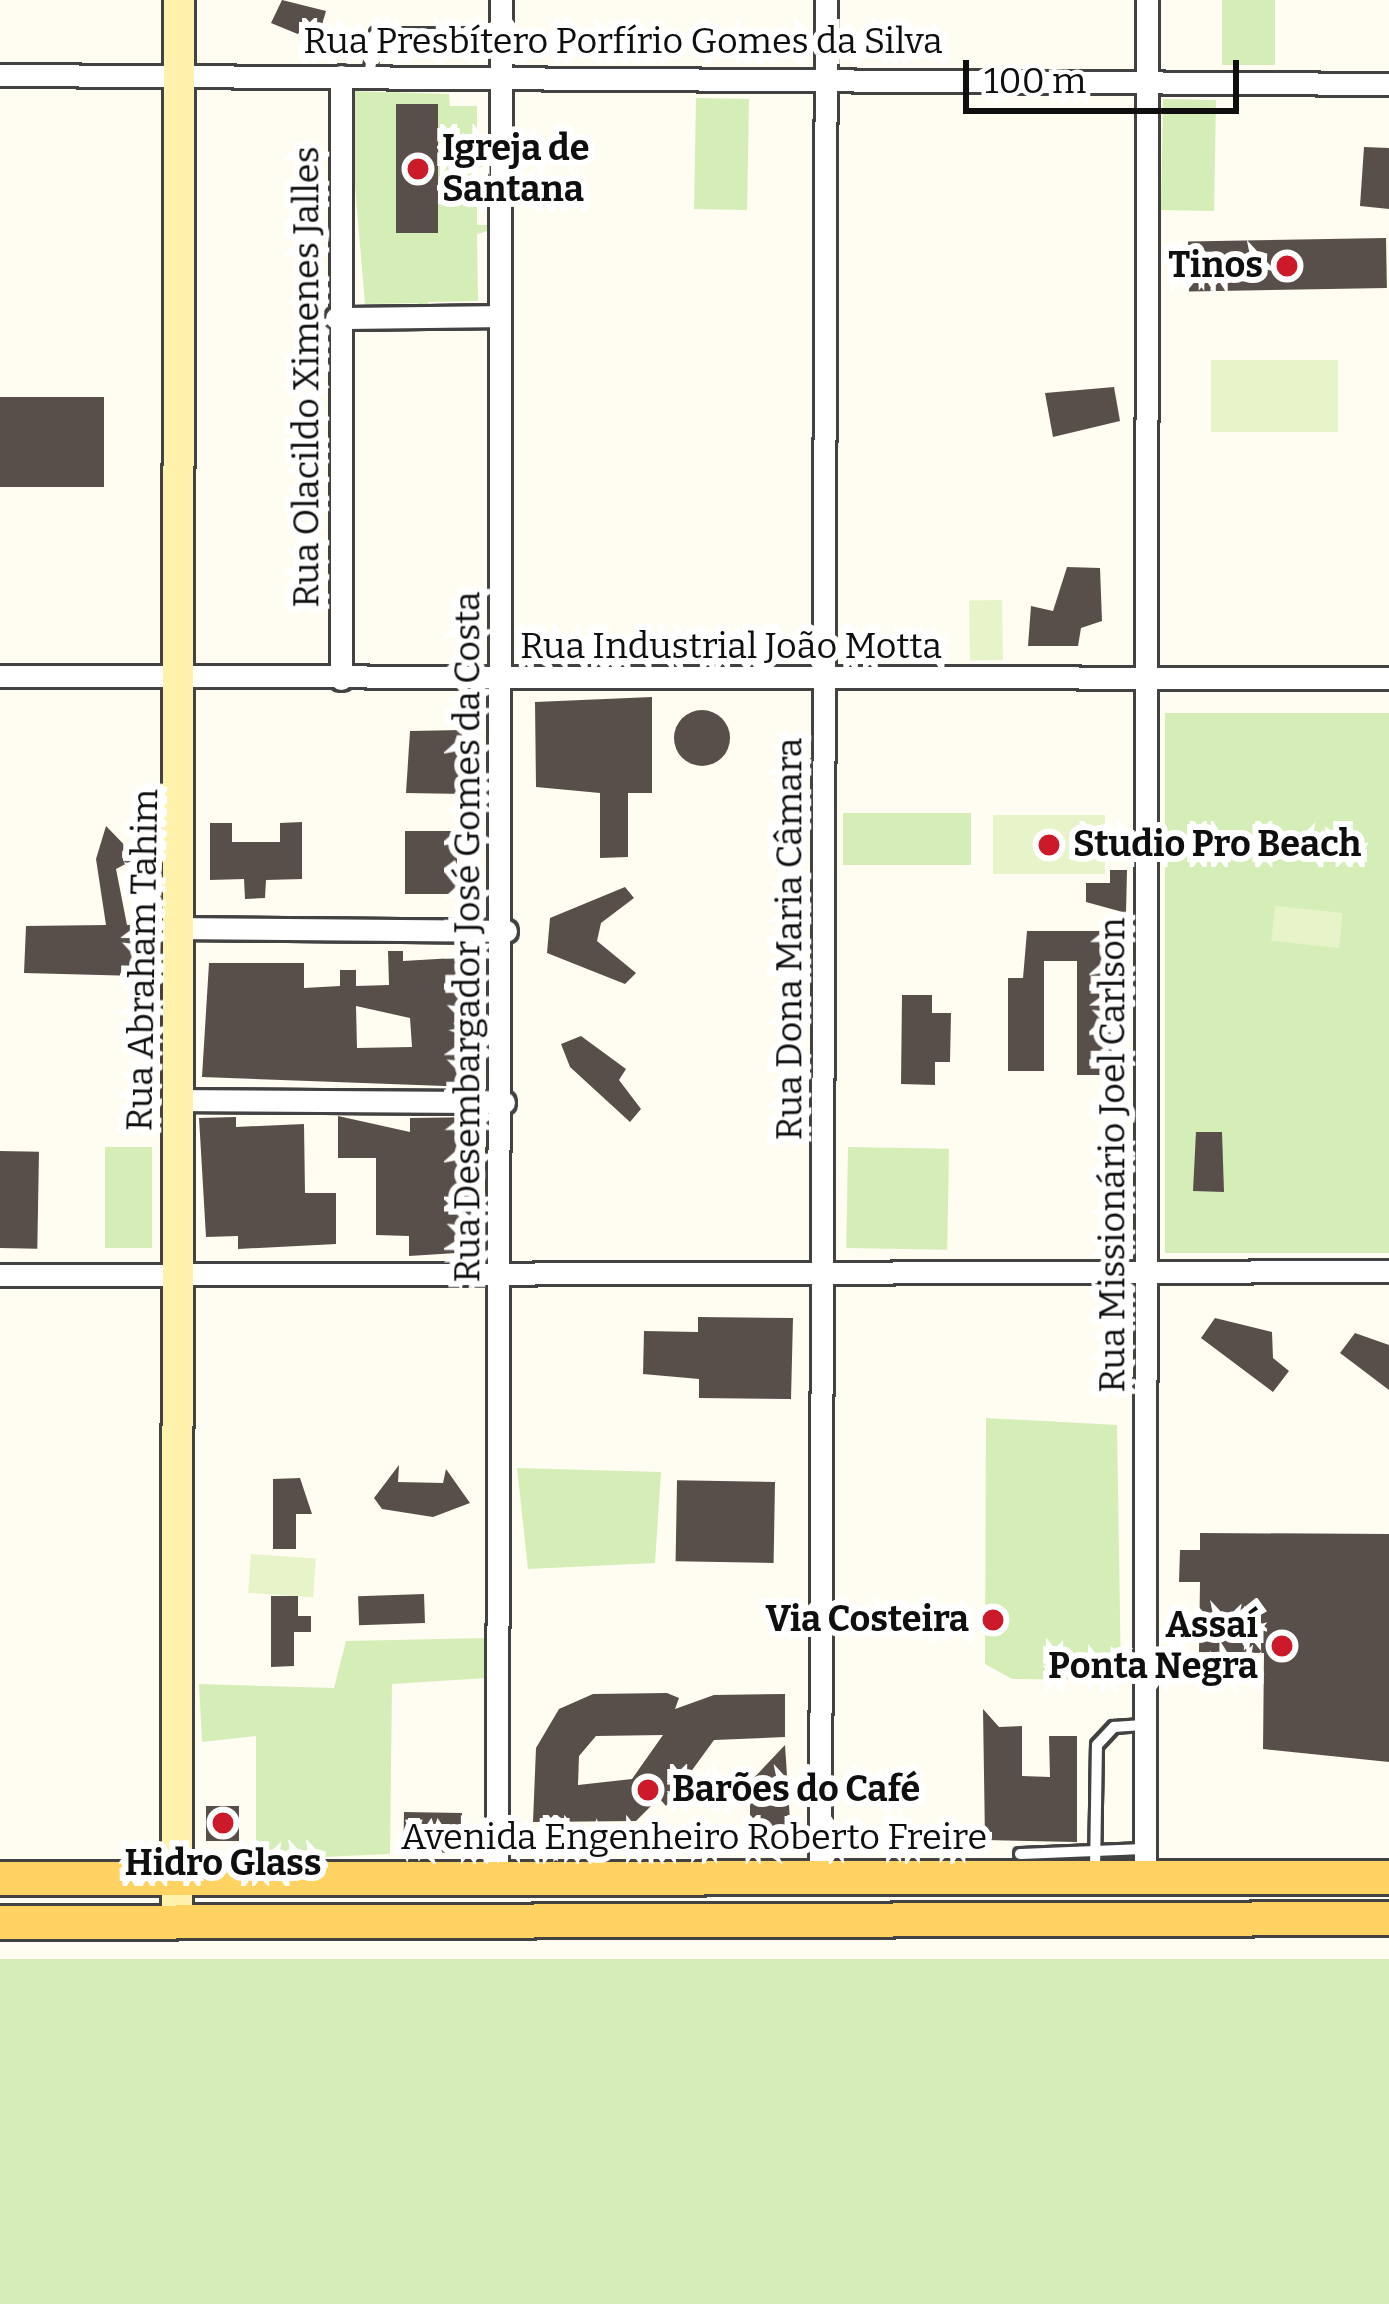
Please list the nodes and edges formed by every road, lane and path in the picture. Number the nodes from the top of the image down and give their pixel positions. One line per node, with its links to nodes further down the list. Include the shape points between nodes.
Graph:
1 (179, 0): 6 (main road, Rua Abraham Tahim)
2 (501, 0): 8 (street, Rua Desembargador José Gomes da Costa)
3 (826, 0): 11 (street, Rua Dona Maria Câmara)
4 (1147, 0): 12 (street, Rua Missionário Joel Carlson)
5 (472, 34): 10 (lane, via 376,34)
6 (182, 74): 7 (street, Rua Presbítero Porfírio Gomes da Silva); 9 (street, Rua Presbítero Porfírio Gomes da Silva); 17 (main road, Rua Abraham Tahim)
7 (0, 75)
8 (499, 75): 10 (street, Rua Presbítero Porfírio Gomes da Silva); 11 (street, Rua Presbítero Porfírio Gomes da Silva); 14 (street, Rua Desembargador José Gomes da Costa)
9 (341, 76): 10 (street, Rua Presbítero Porfírio Gomes da Silva); 15 (street, Rua Olacildo Ximenes Jalles)
10 (369, 76)
11 (826, 78): 12 (street, Rua Presbítero Porfírio Gomes da Silva); 21 (street, Rua Dona Maria Câmara)
12 (1147, 79): 13 (street, Rua Presbítero Porfírio Gomes da Silva); 22 (street, Rua Missionário Joel Carlson)
13 (1389, 84)
14 (497, 316): 15 (street); 18 (street, Rua Desembargador José Gomes da Costa)
15 (337, 318): 20 (street, Rua Olacildo Ximenes Jalles)
16 (0, 676): 17 (street, Rua Industrial João Motta)
17 (186, 677): 20 (street, Rua Industrial João Motta); 23 (main road, Rua Abraham Tahim)
18 (500, 678): 20 (street, Rua Industrial João Motta); 21 (street, Rua Industrial João Motta); 24 (street, Rua Desembargador José Gomes da Costa)
19 (1389, 678): 22 (street, Rua Industrial João Motta)
20 (341, 679)
21 (823, 680): 22 (street, Rua Industrial João Motta); 31 (street, Rua Dona Maria Câmara)
22 (1147, 683): 32 (street, Rua Missionário Joel Carlson)
23 (181, 928): 24 (street); 25 (main road, Rua Abraham Tahim)
24 (506, 931): 26 (street, Rua Desembargador José Gomes da Costa)
25 (180, 1100): 26 (street); 29 (main road, Rua Abraham Tahim)
26 (504, 1102): 28 (street, Rua Desembargador José Gomes da Costa)
27 (1389, 1271): 32 (street)
28 (503, 1273): 29 (street); 31 (street); 37 (street, Rua Desembargador José Gomes da Costa)
29 (178, 1274): 30 (street); 38 (main road, Rua Abraham Tahim)
30 (0, 1275)
31 (824, 1275): 32 (street); 41 (street, Rua Dona Maria Câmara)
32 (1144, 1276): 33 (street, Rua Missionário Joel Carlson)
33 (1146, 1725): 35 (street, Rua Missionário Joel Carlson); 36 (lane, via 1114,1727 1097,1745)
34 (1020, 1854): 36 (lane)
35 (1145, 1864): 36 (main road, Avenida Engenheiro Roberto Freire); 39 (main road, Avenida Engenheiro Roberto Freire)
36 (1095, 1865): 41 (main road, Avenida Engenheiro Roberto Freire)
37 (497, 1873): 38 (main road, Avenida Engenheiro Roberto Freire); 41 (main road, Avenida Engenheiro Roberto Freire)
38 (178, 1877): 40 (main road, Avenida Engenheiro Roberto Freire); 43 (main road, Rua Abraham Tahim)
39 (1389, 1877)
40 (0, 1879)
41 (820, 1879)
42 (1389, 1918): 43 (main road)
43 (178, 1921): 44 (main road)
44 (0, 1922)

